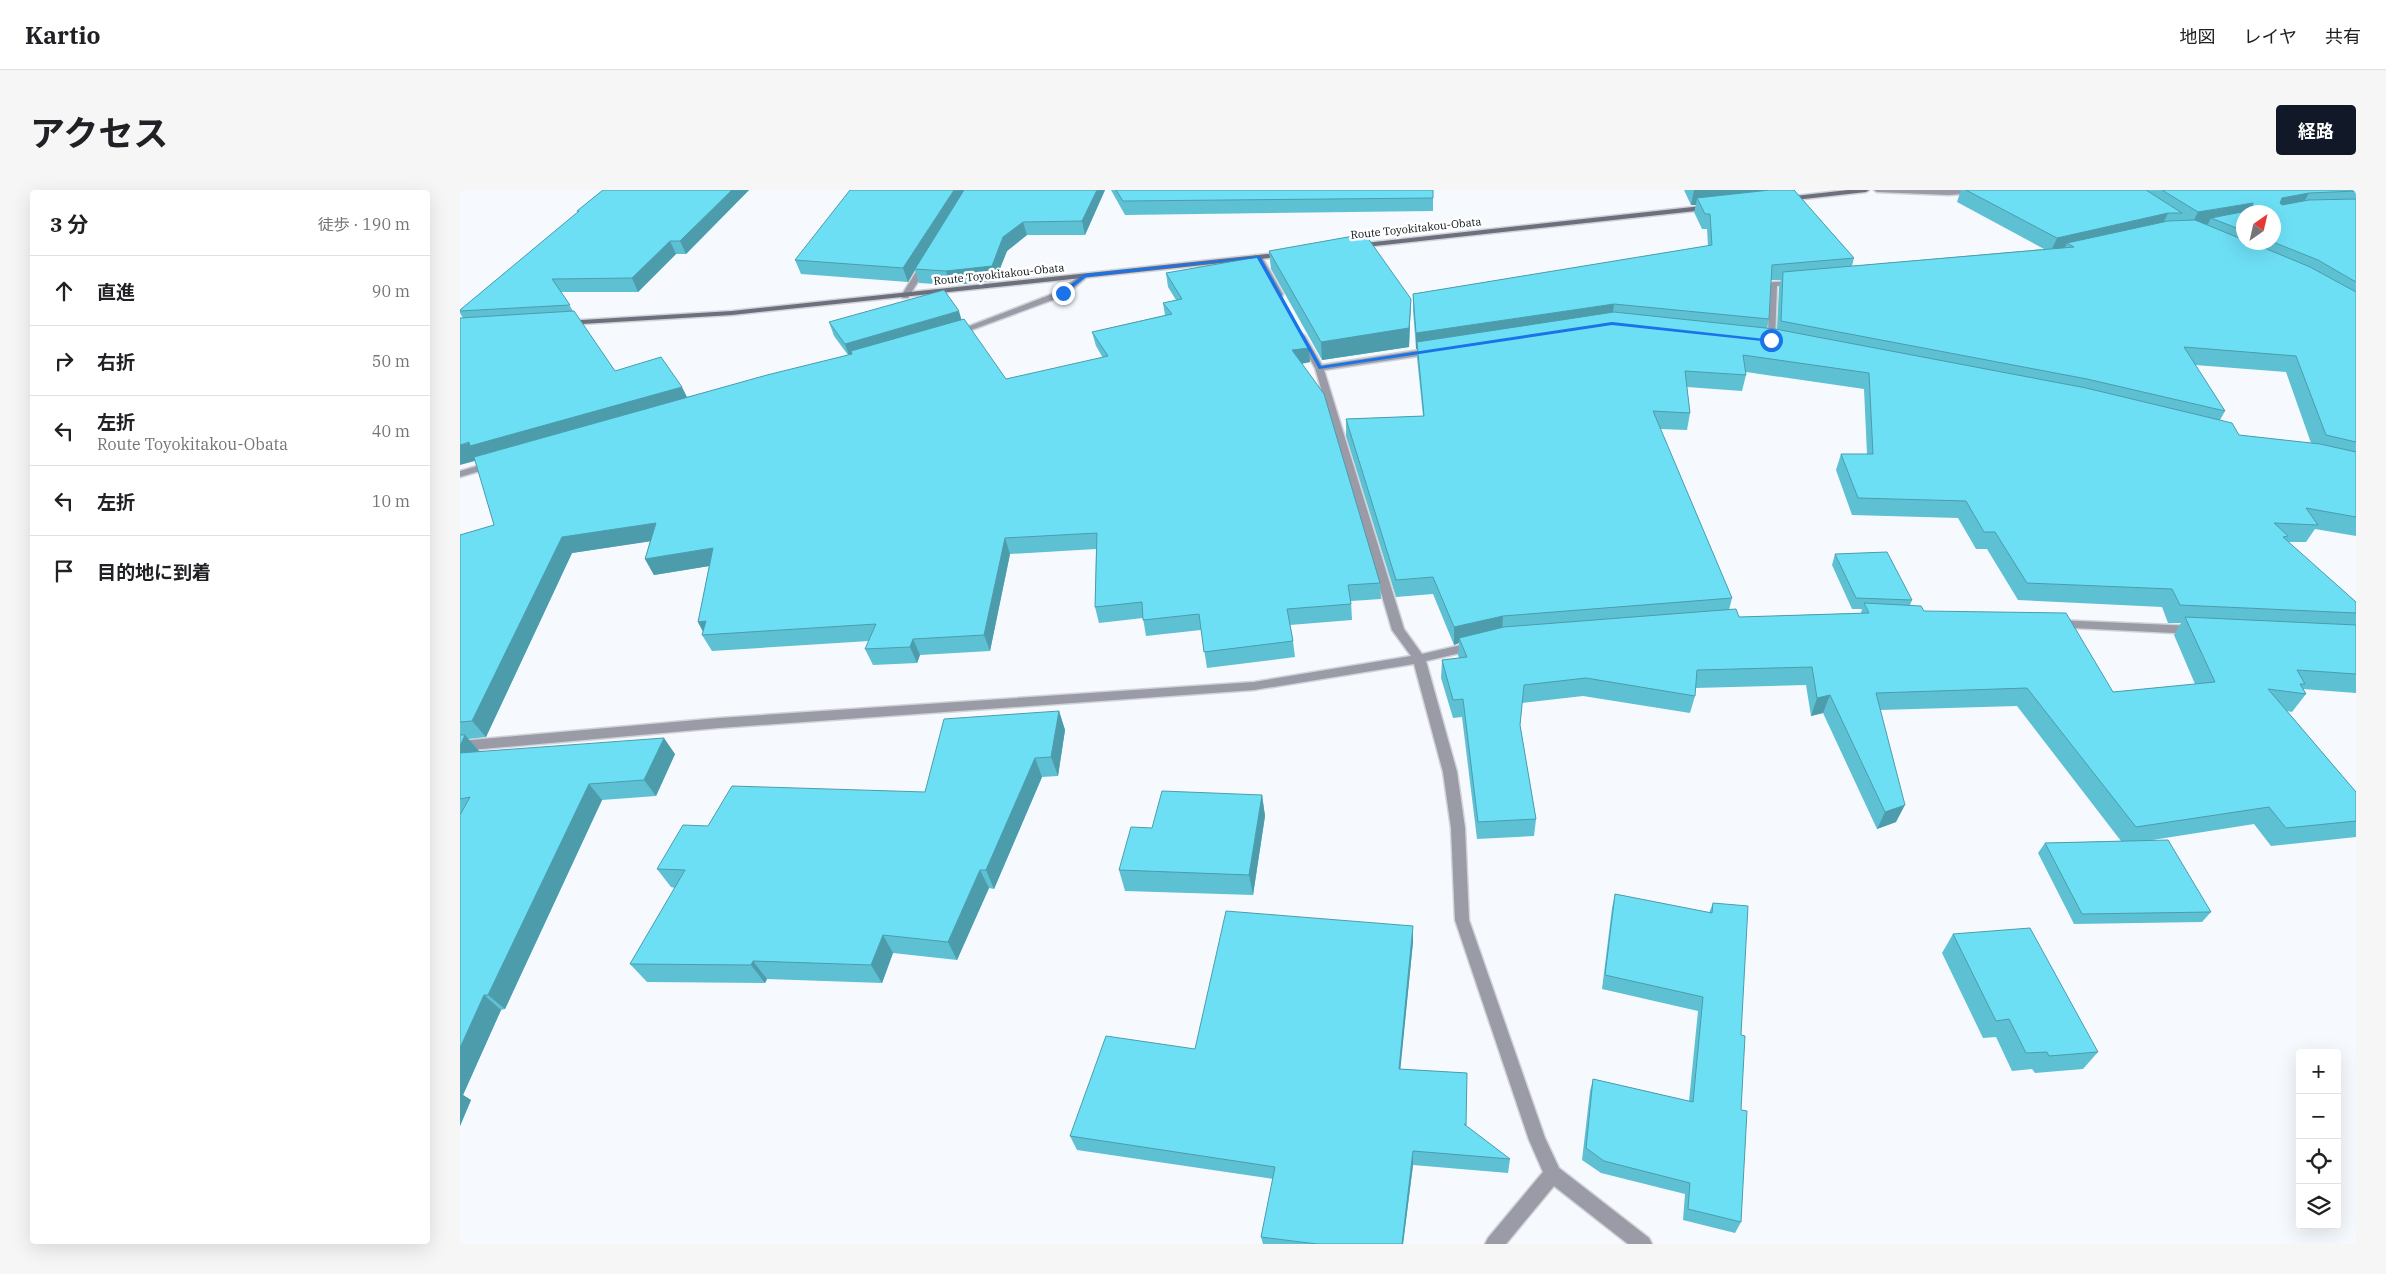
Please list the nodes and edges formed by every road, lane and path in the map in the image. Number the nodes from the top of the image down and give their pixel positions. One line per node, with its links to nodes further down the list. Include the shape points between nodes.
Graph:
1 (1866, 190): 4 (main road)
2 (1877, 190): 3 (street, via 1949,193)
3 (1987, 190)
4 (1776, 200)
5 (1717, 206): 6 (main road, Route Toyokitakou-Obata)
6 (1346, 247)
7 (1297, 252): 9 (main road, Route Toyokitakou-Obata)
8 (931, 255): 12 (street)
9 (1258, 257): 10 (main road, Route Toyokitakou-Obata); 13 (street)
10 (1084, 276): 12 (main road, Route Toyokitakou-Obata); 16 (street, via 1063,293)
11 (1803, 282): 17 (street, via 1773,284)
12 (905, 296): 14 (main road, Route Toyokitakou-Obata, via 732,313)
13 (1282, 299)
14 (557, 324)
15 (1296, 325): 19 (street)
16 (945, 336)
17 (1772, 340)
18 (1446, 349): 19 (street)
19 (1319, 368): 25 (street, via 1398,630)
20 (508, 459): 21 (street)
21 (460, 474)
22 (2044, 623): 23 (street)
23 (2202, 630)
24 (1483, 644): 25 (street)
25 (1419, 659): 26 (street, via 1254,686 719,723); 27 (street, via 1450,772 1458,828 1462,920 1537,1140)
26 (460, 746)
27 (1553, 1174): 28 (street); 29 (street)
28 (1494, 1244)
29 (1643, 1244)

